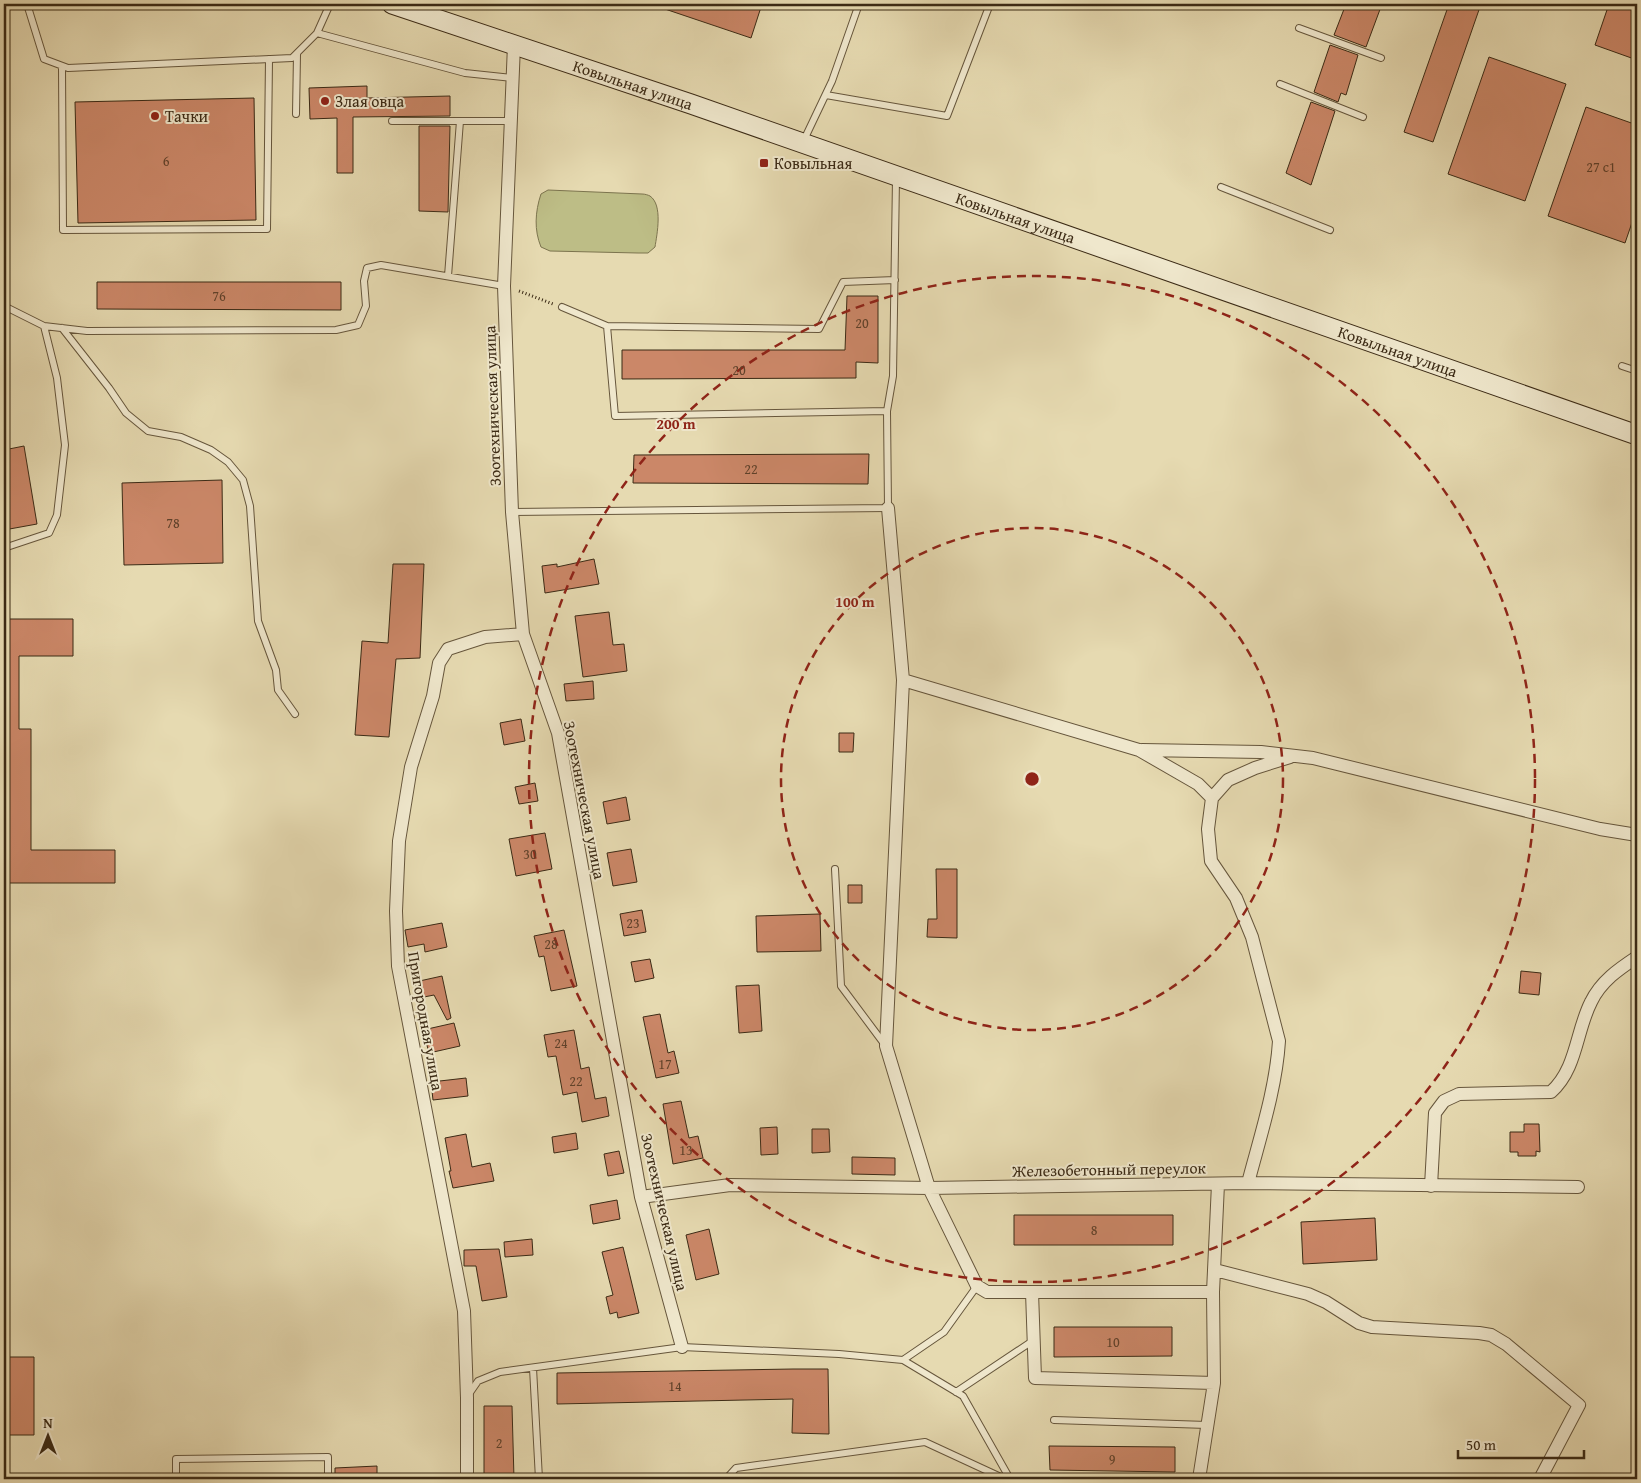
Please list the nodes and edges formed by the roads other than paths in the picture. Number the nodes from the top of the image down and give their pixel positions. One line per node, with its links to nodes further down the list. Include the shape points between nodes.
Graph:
1 (27, 4): 12 (lane, via 44,59)
2 (330, 4): 7 (lane)
3 (392, 4): 8 (main road, Ковыльная улица)
4 (859, 4): 15 (lane)
5 (990, 4): 15 (lane, via 947,116)
6 (1299, 28): 10 (lane)
7 (318, 33): 9 (lane); 13 (lane, via 465,73)
8 (514, 44): 13 (street, Зоотехническая улица); 21 (main road, Ковыльная улица)
9 (297, 54): 11 (lane, via 292,58); 16 (lane)
10 (1381, 58)
11 (269, 59): 12 (lane); 12 (lane, via 267,229 63,230)
12 (62, 66)
13 (512, 78): 20 (street, Зоотехническая улица)
14 (1280, 84): 17 (lane)
15 (826, 95): 21 (lane)
16 (296, 114)
17 (1363, 117)
18 (392, 121): 19 (lane)
19 (460, 121): 20 (lane); 25 (lane)
20 (511, 121): 27 (street, Зоотехническая улица)
21 (802, 143): 22 (main road, Ковыльная улица)
22 (896, 176): 26 (lane); 36 (main road, Ковыльная улица)
23 (1221, 187): 24 (lane)
24 (1330, 230)
25 (448, 276): 27 (lane); 32 (lane, via 381,265 367,268 364,281 366,306 358,325 336,330)
26 (895, 280): 31 (lane, via 843,282 820,329); 35 (lane, via 893,376)
27 (504, 286): 38 (street, Зоотехническая улица)
28 (4, 306): 30 (lane)
29 (562, 307): 31 (lane)
30 (44, 326): 32 (lane); 39 (lane, via 57,378 65,445 57,514 49,533)
31 (607, 326): 35 (lane, via 615,416)
32 (62, 328): 42 (lane, via 126,413 148,431 181,437 211,450 228,462 243,480 250,506 258,621 276,670 278,690)
33 (1622, 366): 34 (lane)
34 (1637, 371)
35 (887, 411): 37 (lane)
36 (1637, 436)
37 (888, 508): 38 (lane); 41 (street)
38 (512, 512): 40 (street, Зоотехническая улица)
39 (4, 548)
40 (523, 634): 55 (street, Зоотехническая улица, via 558,734); 66 (street, Пригородная улица, via 485,637 448,649 439,663 433,696 411,767 399,841 398,966 464,1311)
41 (903, 680): 43 (street); 49 (street)
42 (295, 714)
43 (1139, 750): 44 (street, via 1261,752); 45 (street, via 1198,784)
44 (1295, 756): 45 (street, via 1228,780); 46 (street)
45 (1212, 798): 50 (street, via 1208,828 1211,861 1236,898 1252,937 1278,1041 1278,1059)
46 (1637, 835)
47 (835, 869): 49 (lane, via 841,986)
48 (1637, 958): 52 (street, via 1611,974 1591,1001 1567,1071 1552,1092 1459,1094 1444,1101 1435,1113)
49 (886, 1046): 54 (street)
50 (1248, 1183): 51 (street, Железобетонный переулок); 52 (street, Железобетонный переулок)
51 (1218, 1184): 54 (street, Железобетонный переулок); 56 (street)
52 (1431, 1186): 53 (street, Железобетонный переулок)
53 (1578, 1187)
54 (929, 1188): 55 (street, Железобетонный переулок, via 730,1185); 57 (street)
55 (641, 1197): 61 (street, Зоотехническая улица)
56 (1215, 1270): 59 (street); 77 (street, via 1308,1294 1372,1327 1479,1333 1491,1335 1506,1344 1579,1405)
57 (977, 1286): 58 (street, via 987,1292); 62 (lane, via 944,1332)
58 (1032, 1292): 59 (street); 60 (street)
59 (1213, 1292): 64 (street)
60 (1034, 1340): 64 (street, via 1036,1378); 65 (lane)
61 (682, 1348): 62 (lane, via 839,1354); 63 (lane)
62 (903, 1360): 65 (lane)
63 (533, 1368): 66 (lane, via 500,1372 478,1381); 72 (lane)
64 (1214, 1383): 68 (street)
65 (956, 1392): 75 (lane, via 963,1396)
66 (467, 1398): 71 (street, Пригородная улица)
67 (1054, 1420): 68 (lane)
68 (1207, 1425): 76 (street)
69 (176, 1479): 70 (lane, via 176,1459 328,1457)
70 (328, 1479)
71 (466, 1479)
72 (539, 1479)
73 (726, 1479): 74 (lane, via 736,1468 925,1442)
74 (1005, 1479)
75 (1010, 1479)
76 (1200, 1479)
77 (1540, 1479)

